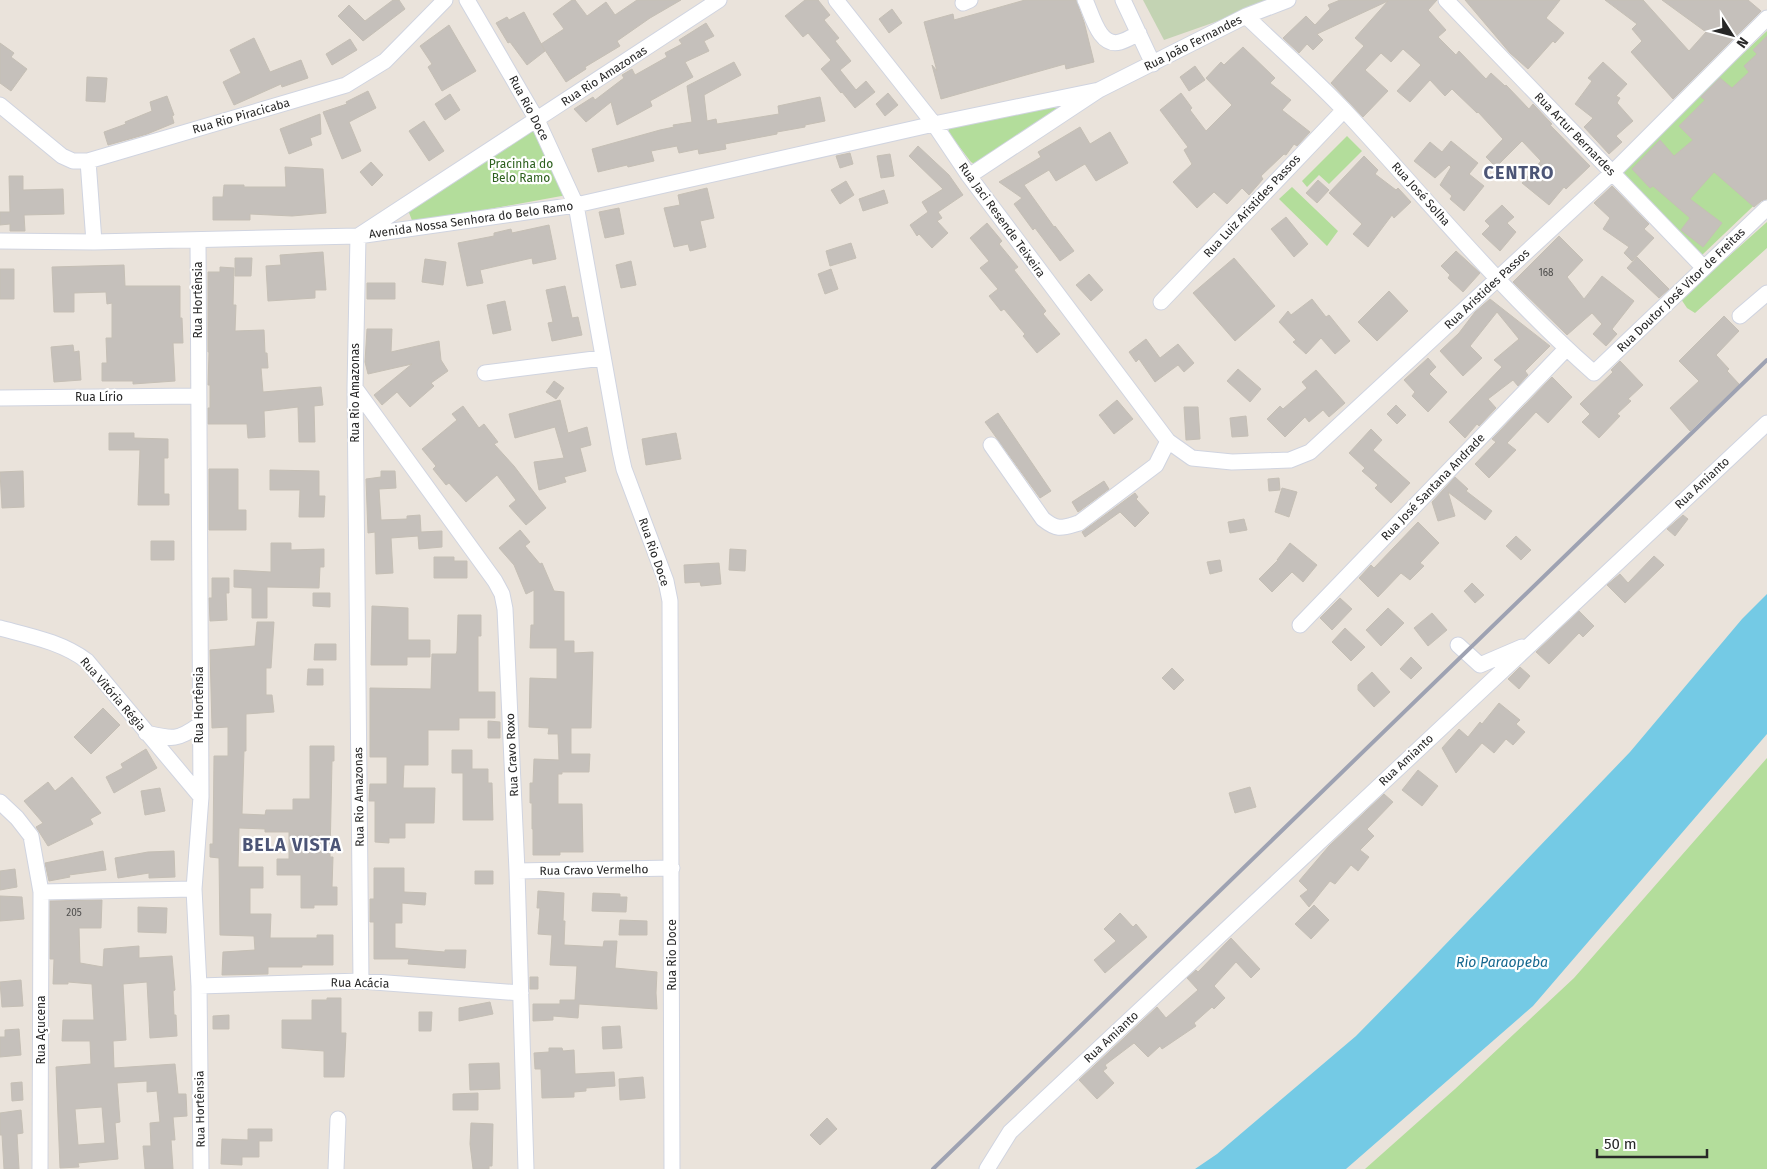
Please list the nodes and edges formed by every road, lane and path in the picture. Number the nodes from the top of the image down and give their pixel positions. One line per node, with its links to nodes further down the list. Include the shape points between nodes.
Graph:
1 (445, 0): 18 (street, Rua Rio Piracicaba, via 386,61 346,85)
2 (467, 0): 16 (street, Rua Rio Doce)
3 (719, 0): 16 (street, Rua Rio Amazonas)
4 (836, 0): 17 (street, Rua Jaci Resende Teixeira)
5 (1085, 0): 11 (street, via 1103,38 1119,42)
6 (1123, 0): 11 (street)
7 (1288, 0): 9 (street, Rua João Fernandes)
8 (1446, 0): 19 (street, Rua Artur Bernardes)
9 (1246, 16): 12 (street, Rua João Fernandes); 15 (street, Rua José Solha)
10 (1767, 18): 19 (street, Rua Aristides Passos)
11 (1139, 33): 12 (street)
12 (1153, 64): 13 (street, Rua João Fernandes)
13 (1099, 90): 17 (street, Rua João Fernandes); 20 (street, Rua João Fernandes)
14 (0, 105): 18 (street, via 62,156 73,161)
15 (1344, 110): 28 (street, Rua José Solha); 30 (street, Rua Luiz Aristides Passos)
16 (537, 120): 21 (street, Rua Rio Doce); 23 (street, Rua Rio Amazonas)
17 (934, 124): 20 (street, Rua Jaci Resende Teixeira); 21 (street, Avenida Nossa Senhora do Belo Ramo)
18 (88, 161): 26 (street)
19 (1612, 173): 27 (street, Rua Artur Bernardes); 28 (street, Rua Aristides Passos)
20 (969, 176): 40 (street, Rua Jaci Resende Teixeira)
21 (576, 205): 23 (street, Avenida Nossa Senhora do Belo Ramo); 33 (street, Rua Rio Doce)
22 (1767, 208): 27 (street, Rua Doutor José Vitor de Freitas)
23 (358, 236): 24 (street, Avenida Nossa Senhora do Belo Ramo); 36 (street, Rua Rio Amazonas)
24 (198, 240): 26 (street, Avenida Nossa Senhora do Belo Ramo); 37 (street, Rua Hortênsia)
25 (0, 241): 26 (street, Avenida Nossa Senhora do Belo Ramo)
26 (94, 242)
27 (1704, 268): 35 (street, Rua Doutor José Vitor de Freitas)
28 (1498, 279): 32 (street, Rua José Solha); 40 (street, Rua Aristides Passos, via 1310,452 1290,460 1232,462 1192,458)
29 (1767, 293): 31 (street)
30 (1161, 302)
31 (1740, 316)
32 (1566, 349): 35 (street, Rua José Solha); 42 (street, Rua José Santana Andrade)
33 (602, 358): 34 (street); 50 (street, Rua Rio Doce, via 624,468 666,581 670,601)
34 (485, 373)
35 (1594, 373)
36 (355, 388): 51 (street, Rua Cravo Roxo, via 502,594); 54 (street, Rua Rio Amazonas)
37 (198, 396): 38 (street, Rua Lírio); 46 (street, Rua Hortênsia)
38 (0, 398)
39 (1767, 423): 44 (street, Rua Amianto)
40 (1168, 441): 41 (street, via 1156,465 1080,523 1065,528 1053,527 1042,519)
41 (991, 445)
42 (1300, 625)
43 (0, 628): 47 (street, Rua Vitória Régia, via 54,643 76,653 87,661)
44 (1532, 642): 45 (street, via 1480,665); 63 (street, Rua Amianto, via 1010,1132)
45 (1458, 645)
46 (199, 725): 47 (street, via 185,735 170,738); 48 (street, Rua Hortênsia)
47 (146, 733): 48 (street, Rua Vitória Régia)
48 (201, 797): 52 (street, Rua Hortênsia)
49 (0, 802): 53 (street, Rua Açucena, via 18,818 31,836)
50 (672, 868): 51 (street, Rua Cravo Vermelho); 62 (street, Rua Rio Doce)
51 (517, 870): 56 (street, Rua Cravo Roxo)
52 (194, 889): 53 (street); 55 (street, Rua Hortênsia)
53 (42, 892): 58 (street, Rua Açucena)
54 (361, 981): 55 (street, Rua Acácia); 56 (street, Rua Acácia)
55 (199, 986): 59 (street, Rua Hortênsia)
56 (520, 993): 61 (street, Rua Cravo Roxo)
57 (338, 1119): 60 (street)
58 (40, 1169)
59 (201, 1169)
60 (336, 1169)
61 (526, 1169)
62 (672, 1169)
63 (988, 1169)

